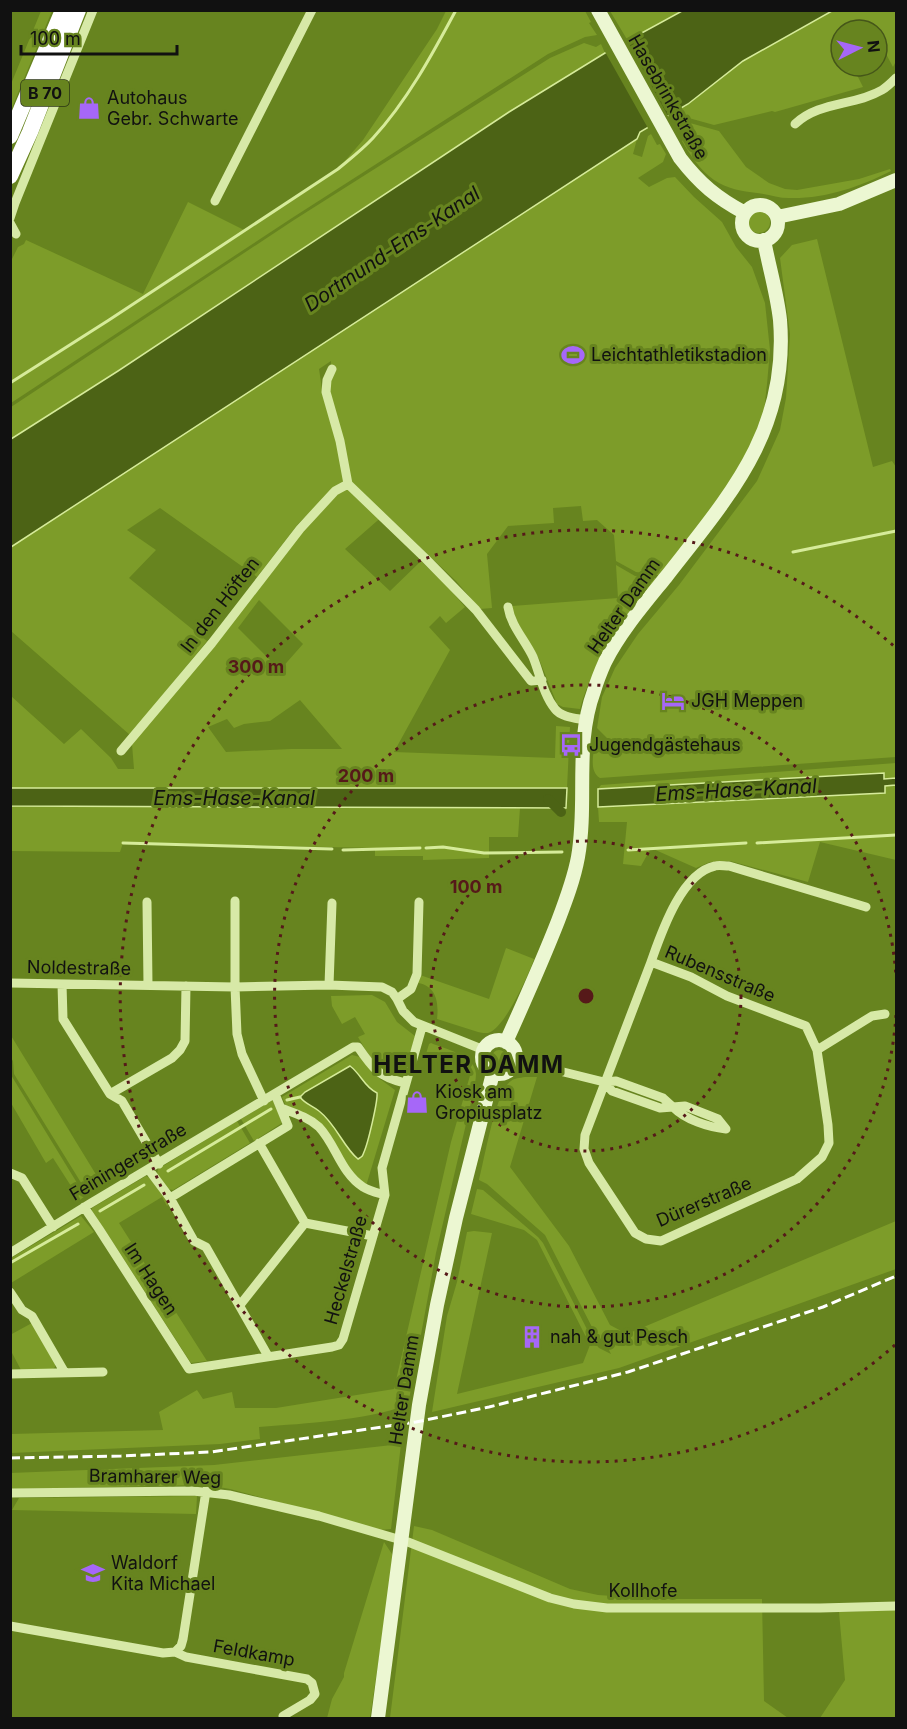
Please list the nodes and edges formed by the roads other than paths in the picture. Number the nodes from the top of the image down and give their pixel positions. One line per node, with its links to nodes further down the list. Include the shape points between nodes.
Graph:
1 (63, 10): 8 (highway, B 70)
2 (78, 10): 9 (highway, B 70)
3 (93, 10): 14 (street)
4 (312, 10): 11 (street)
5 (598, 10): 12 (street, Hasebrinkstraße, via 680,158 694,177)
6 (897, 78): 7 (street, via 884,90 814,110)
7 (795, 124)
8 (10, 136)
9 (10, 176)
10 (897, 180): 13 (street, via 840,204)
11 (215, 201)
12 (746, 213): 13 (street, via 753,206 765,205); 16 (street, via 745,231 753,239)
13 (777, 217): 16 (street, via 778,228)
14 (10, 221): 15 (street)
15 (16, 234)
16 (764, 240): 21 (street, Helter Damm, via 777,298 780,348 773,405 762,435 723,503 640,610 606,661)
17 (332, 369): 18 (street, via 326,392)
18 (348, 484): 20 (street, via 476,610 531,681); 22 (street, In den Höften, via 335,491 300,529 212,643)
19 (508, 607): 20 (street)
20 (542, 680): 21 (street, via 556,710)
21 (585, 720): 38 (street, Helter Damm, via 579,856 539,967)
22 (121, 751)
23 (235, 901): 34 (street)
24 (147, 902): 31 (street, Noldestraße)
25 (419, 902): 35 (street, via 417,974 411,989)
26 (332, 903): 32 (street)
27 (866, 907): 28 (street, via 729,866 713,866 685,887 662,930)
28 (651, 962): 40 (street, Rubensstraße, via 806,1026); 43 (street, Rubensstraße)
29 (10, 983): 30 (street, Noldestraße)
30 (62, 984): 31 (street, Noldestraße); 45 (street, via 63,1019)
31 (148, 985): 33 (street, Noldestraße)
32 (329, 985): 34 (street, Noldestraße); 35 (street, Noldestraße, via 382,987)
33 (186, 986): 34 (street, Noldestraße); 45 (street, via 185,1041 180,1050)
34 (234, 987): 47 (street, via 242,1054)
35 (397, 999): 37 (street, via 408,1017)
36 (885, 1014): 40 (street, via 872,1016)
37 (422, 1027): 39 (street); 44 (street)
38 (506, 1042): 39 (street, via 494,1041); 41 (street, via 513,1048)
39 (484, 1050): 42 (street, via 484,1064)
40 (817, 1050): 51 (street, Rubensstraße)
41 (515, 1060): 42 (street, via 508,1071); 43 (street)
42 (493, 1072): 71 (street, Helter Damm, via 437,1305)
43 (604, 1082): 48 (street, via 616,1081 663,1098); 51 (street, Dürerstraße, via 585,1135 584,1149 589,1163 636,1233 646,1239 661,1241 797,1179 822,1157)
44 (405, 1083): 46 (street, Feiningerstraße, via 381,1074 358,1047 353,1047); 55 (street, via 382,1168)
45 (110, 1094): 52 (street, via 122,1101)
46 (275, 1094): 47 (street, Feiningerstraße); 49 (street)
47 (264, 1101): 52 (street, Feiningerstraße)
48 (673, 1107): 48 (street, via 681,1116 726,1129 718,1119 685,1106)
49 (281, 1108): 50 (street, via 288,1126); 55 (street, via 318,1126 351,1177 364,1188)
50 (259, 1143): 56 (street); 58 (street)
51 (829, 1143)
52 (159, 1164): 53 (street, Feiningerstraße)
53 (149, 1170): 56 (street); 57 (street, Feiningerstraße)
54 (10, 1173): 59 (street, via 22,1178)
55 (385, 1195): 60 (street, Heckelstraße)
56 (170, 1198): 63 (street, via 194,1241 206,1247)
57 (84, 1207): 59 (street, Feiningerstraße); 65 (street, Im Hagen)
58 (305, 1223): 60 (street); 63 (street)
59 (53, 1227): 61 (street, Feiningerstraße)
60 (373, 1236): 64 (street, Heckelstraße, via 339,1345)
61 (10, 1253)
62 (10, 1292): 67 (street, via 22,1310 32,1316)
63 (240, 1305): 64 (street)
64 (268, 1356): 65 (street, Heckelstraße)
65 (189, 1369)
66 (103, 1372): 67 (street)
67 (65, 1373): 68 (street)
68 (10, 1374)
69 (207, 1491): 70 (street, Bramharer Weg); 71 (street, Bramharer Weg, via 319,1515); 74 (street, via 183,1639)
70 (10, 1492)
71 (402, 1540): 72 (street, Kollhofe, via 574,1604 608,1608); 76 (street, Helter Damm)
72 (897, 1606)
73 (10, 1626): 74 (street, Feldkamp)
74 (175, 1652): 75 (street, Feldkamp, via 307,1679 315,1694)
75 (283, 1716)
76 (378, 1719)

